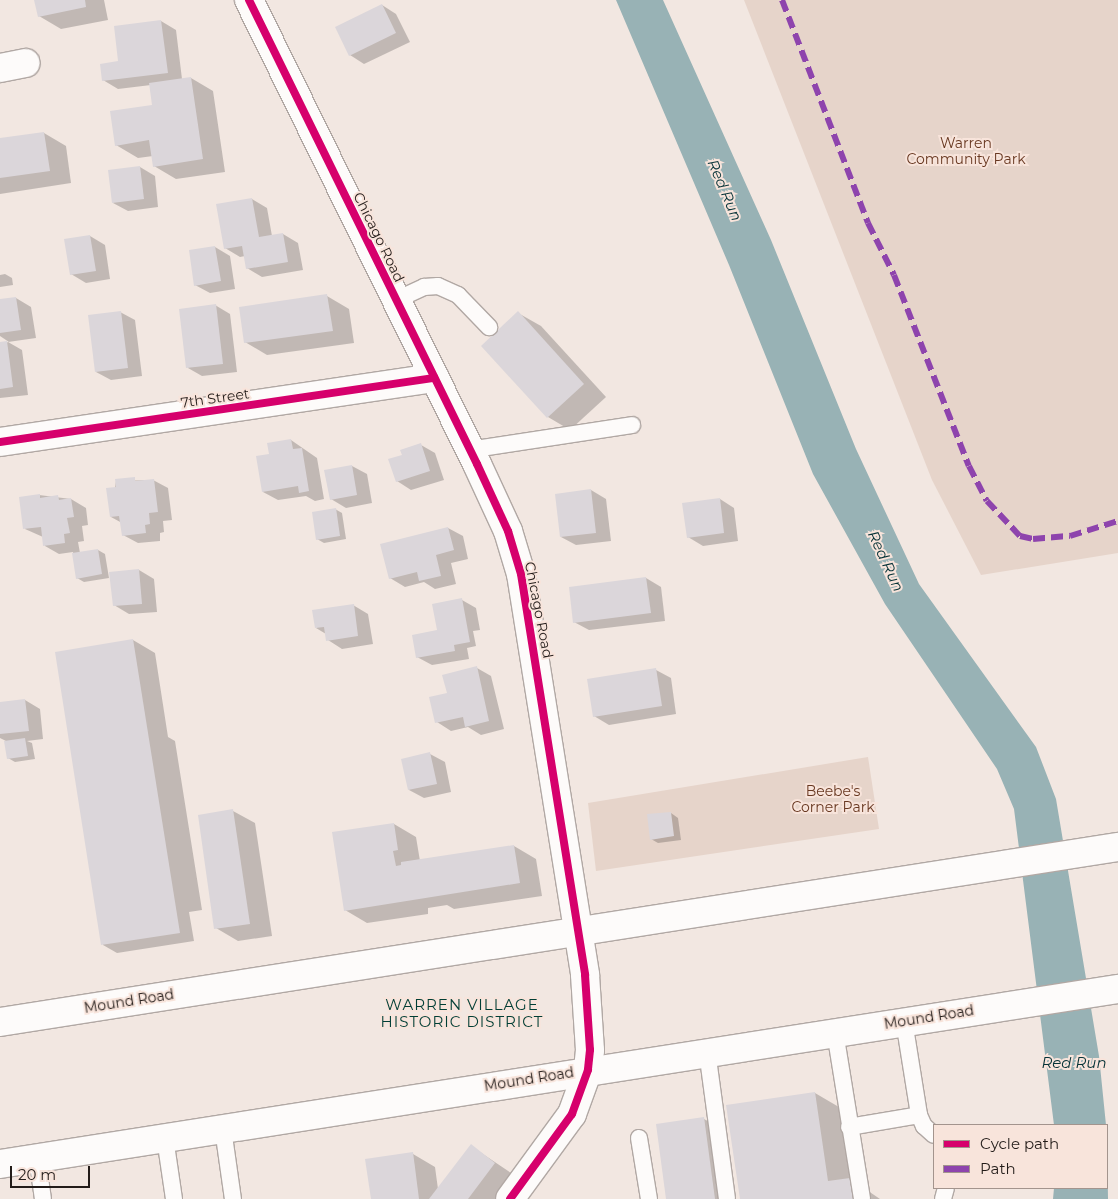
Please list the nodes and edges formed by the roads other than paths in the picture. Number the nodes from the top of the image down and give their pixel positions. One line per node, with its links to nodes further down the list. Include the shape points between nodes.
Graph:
1 (249, 0): 2 (main road, Chicago Road)
2 (396, 300): 3 (lane, via 424,288 438,286 458,295); 4 (main road, Chicago Road)
3 (489, 327)
4 (434, 378): 6 (main road, 7th Street); 7 (main road, Chicago Road)
5 (632, 425): 7 (lane)
6 (0, 442)
7 (470, 450): 9 (main road, Chicago Road, via 508,531 521,574)
8 (1106, 849): 9 (main road, Mound Road)
9 (578, 929): 12 (main road, Mound Road); 15 (main road, Chicago Road, via 588,1002)
10 (1116, 989): 11 (main road, Mound Road)
11 (904, 1021): 13 (main road, Mound Road); 16 (lane)
12 (0, 1022)
13 (835, 1032): 14 (main road, Mound Road); 17 (lane)
14 (707, 1051): 15 (main road, Mound Road); 29 (lane)
15 (588, 1070): 18 (main road, Mound Road); 27 (main road, Chicago Road, via 564,1127)
16 (919, 1115): 17 (lane); 19 (lane)
17 (849, 1127): 30 (lane)
18 (223, 1129): 20 (main road, Mound Road); 26 (lane)
19 (933, 1134)
20 (165, 1138): 22 (main road, Mound Road); 25 (lane)
21 (638, 1138): 28 (lane)
22 (38, 1158): 23 (main road, Mound Road); 24 (lane)
23 (0, 1164)
24 (43, 1199)
25 (174, 1199)
26 (233, 1199)
27 (510, 1199)
28 (649, 1199)
29 (727, 1199)
30 (862, 1199)

